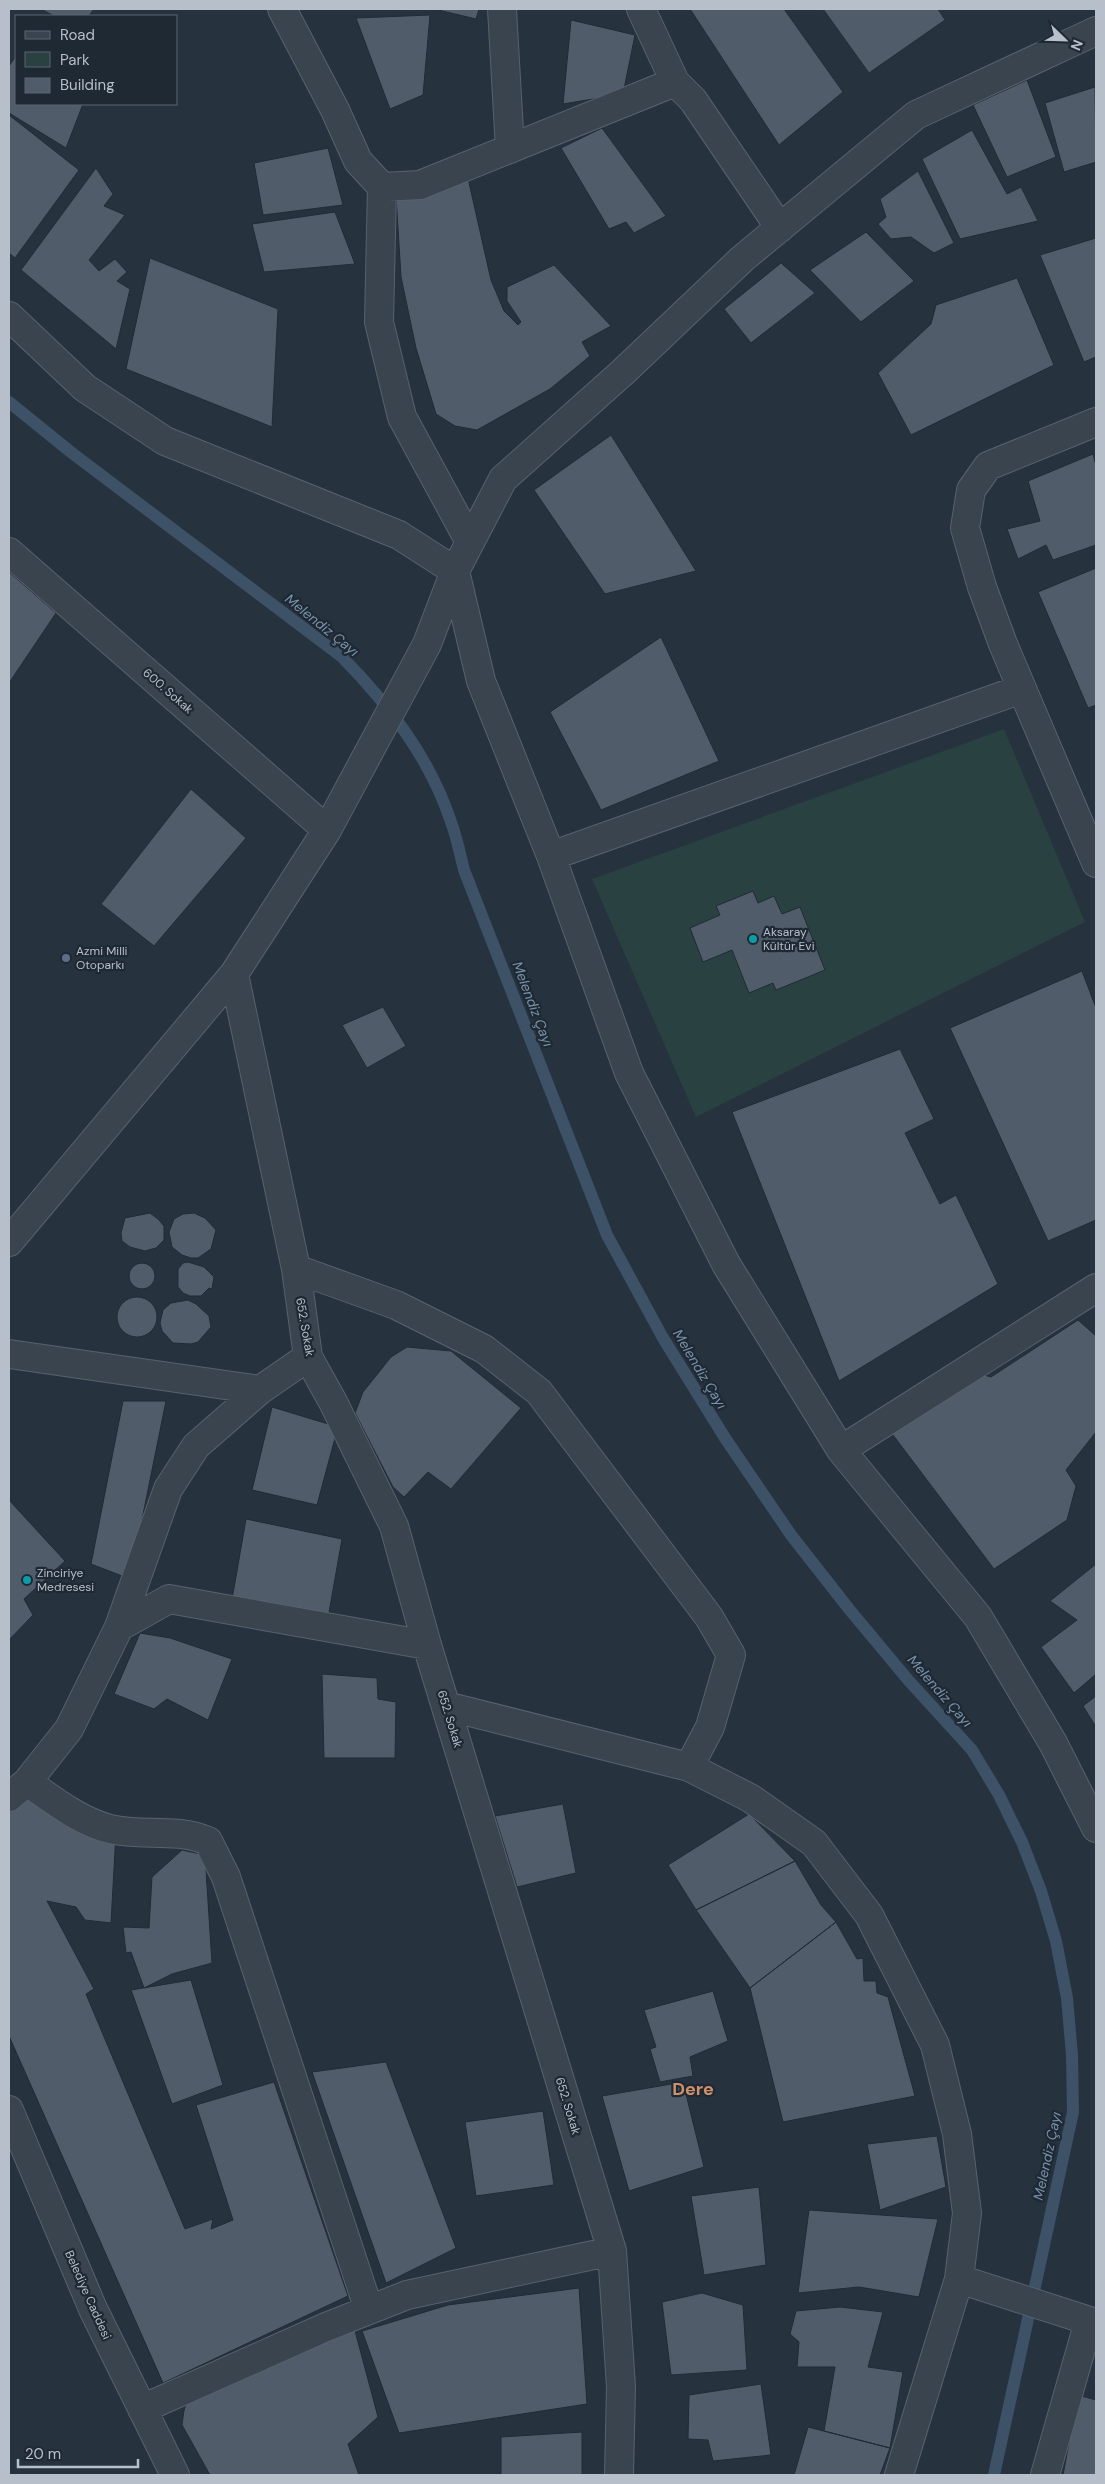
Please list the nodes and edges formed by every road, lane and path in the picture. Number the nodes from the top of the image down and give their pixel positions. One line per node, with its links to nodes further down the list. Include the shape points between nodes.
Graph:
1 (282, 9): 7 (street, via 336,110 358,161)
2 (502, 9): 6 (street)
3 (641, 9): 5 (street)
4 (1096, 31): 8 (street, via 916,115)
5 (675, 82): 6 (street); 8 (street, via 693,100)
6 (510, 149): 7 (street, via 420,185)
7 (382, 187): 11 (street, via 379,322 402,417)
8 (780, 228): 11 (street, via 742,259 623,372 503,479)
9 (9, 316): 13 (street, via 85,388 164,441 399,535)
10 (1096, 422): 14 (street, via 988,466 971,490 965,528 982,587)
11 (470, 542): 13 (street)
12 (9, 552): 15 (street, 600. Sokak)
13 (455, 571): 15 (street, via 428,644); 16 (street, via 481,681)
14 (1022, 689): 16 (street); 17 (street)
15 (327, 830): 18 (street)
16 (551, 856): 25 (street, via 629,1073 726,1264)
17 (1096, 863)
18 (234, 974): 19 (street); 20 (street, 652. Sokak)
19 (9, 1242)
20 (296, 1269): 23 (street, 652. Sokak); 29 (street, via 405,1309 484,1349 539,1392 709,1617 731,1655 710,1727)
21 (1096, 1288): 25 (street)
22 (9, 1354): 24 (street)
23 (308, 1357): 24 (street); 27 (street, 652. Sokak, via 394,1526)
24 (260, 1390): 26 (street, via 196,1446 168,1489)
25 (841, 1450): 31 (street, via 978,1617 1053,1743)
26 (119, 1627): 27 (street, via 169,1599); 30 (street, via 69,1729)
27 (427, 1646): 28 (street, 652. Sokak)
28 (446, 1706): 29 (street); 33 (street, 652. Sokak)
29 (689, 1767): 34 (street, via 750,1798 814,1843 868,1915 935,2045 957,2134 968,2213)
30 (18, 1790): 35 (street, via 110,1829 191,1834 208,1841 226,1878)
31 (1096, 1828)
32 (9, 2110): 37 (street, Belediye Caddesi, via 93,2309)
33 (612, 2251): 35 (street, via 407,2295); 39 (street, 652. Sokak, via 621,2388)
34 (960, 2279): 36 (street); 40 (street)
35 (369, 2310): 37 (street, via 326,2326)
36 (1093, 2322): 41 (street)
37 (142, 2409): 38 (street, Belediye Caddesi)
38 (175, 2475)
39 (618, 2475)
40 (899, 2475)
41 (1045, 2475)

